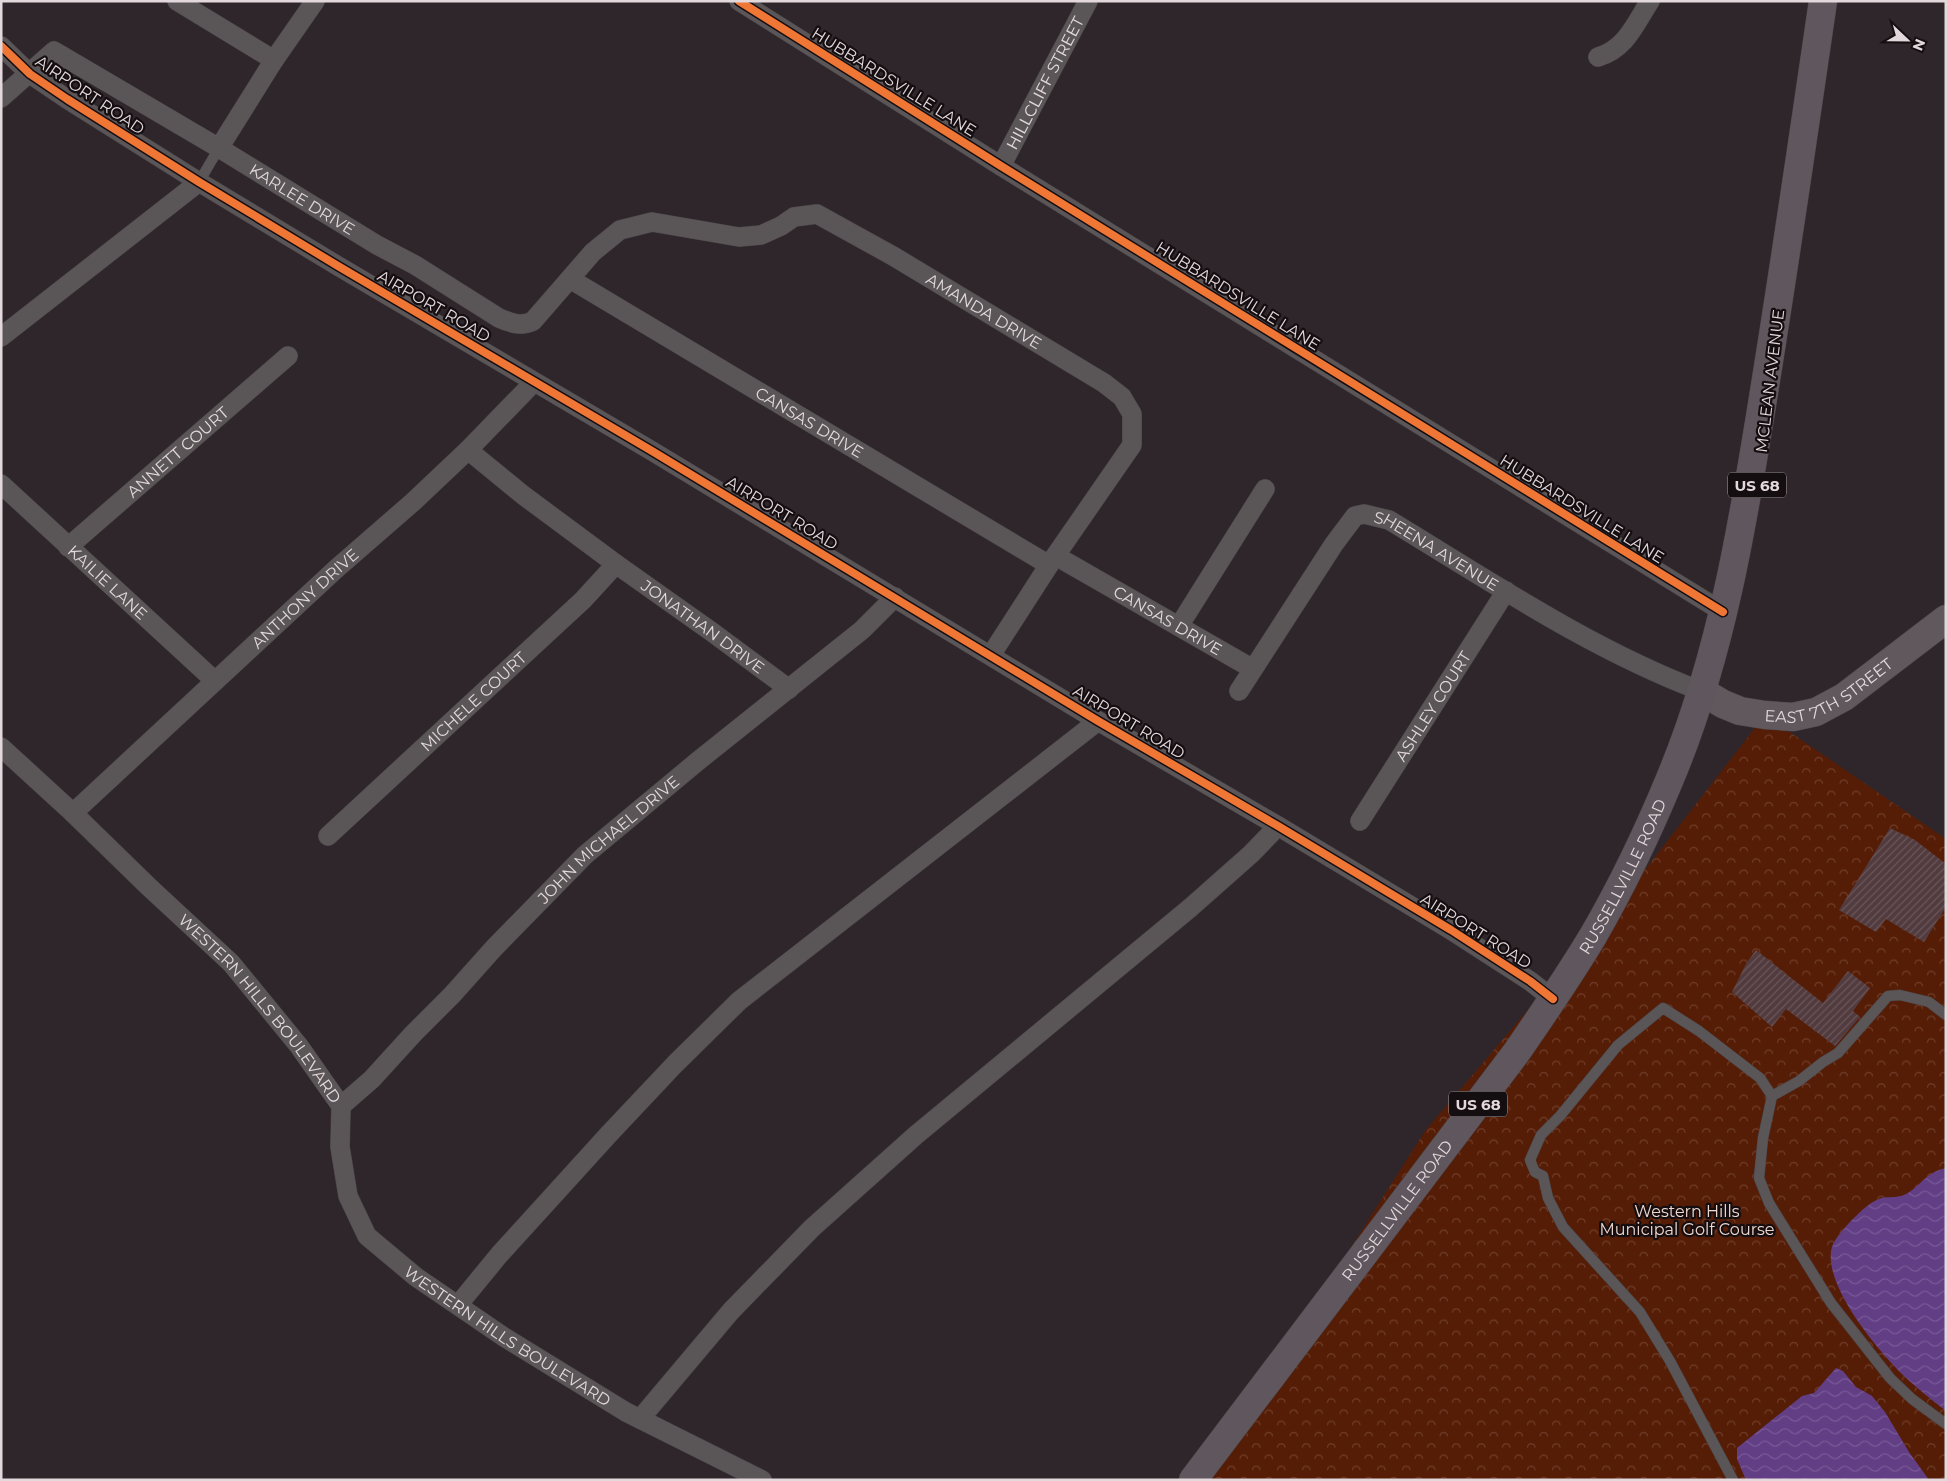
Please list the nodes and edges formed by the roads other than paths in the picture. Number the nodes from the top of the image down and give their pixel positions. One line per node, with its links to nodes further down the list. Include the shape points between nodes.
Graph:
1 (177, 1): 9 (street)
2 (315, 1): 9 (street)
3 (739, 1): 13 (street, HUBBARDSVILLE LANE)
4 (1088, 1): 13 (street, HILLCLIFF STREET)
5 (1650, 1): 8 (street, via 1622,44)
6 (1823, 1): 15 (main road, MCLEAN AVENUE / US 68)
7 (1, 46): 10 (street, AIRPORT ROAD)
8 (1598, 57)
9 (274, 60): 12 (street)
10 (30, 74): 11 (street); 12 (street, KARLEE DRIVE, via 54,52); 14 (street, AIRPORT ROAD)
11 (1, 98)
12 (219, 148): 14 (lane); 16 (street, KARLEE DRIVE, via 512,323 526,325 533,321)
13 (1002, 166): 28 (street, HUBBARDSVILLE LANE)
14 (199, 182): 17 (street); 19 (street, AIRPORT ROAD)
15 (1784, 271): 28 (main road, MCLEAN AVENUE / US 68, via 1749,485); 36 (main road, MCLEAN AVENUE / US 68, via 1746,555 1733,615)
16 (570, 279): 24 (street, CANSAS DRIVE); 24 (street, AMANDA DRIVE, via 620,230 652,222 739,237 761,235 794,217 817,214 893,256 1104,383 1122,397 1132,414 1132,445)
17 (1, 337)
18 (288, 356): 23 (street, ANNETT COURT)
19 (534, 382): 20 (street, ANTHONY DRIVE); 27 (street, AIRPORT ROAD)
20 (468, 450): 25 (street, JONATHAN DRIVE); 33 (street, ANTHONY DRIVE)
21 (1, 484): 23 (street, KAILIE LANE)
22 (1265, 489): 30 (street)
23 (68, 547): 33 (street, KAILIE LANE)
24 (1053, 560): 30 (street, CANSAS DRIVE); 31 (street, AMANDA DRIVE)
25 (616, 564): 34 (street, JONATHAN DRIVE); 42 (street, MICHELE COURT, via 583,600)
26 (1506, 591): 32 (street, SHEENA AVENUE, via 1389,520 1364,514 1355,516); 36 (street, SHEENA AVENUE, via 1630,660); 40 (street, ASHLEY COURT)
27 (895, 597): 31 (street, AIRPORT ROAD); 34 (street, JOHN MICHAEL DRIVE, via 862,630)
28 (1723, 612): 36 (main road, MCLEAN AVENUE / US 68)
29 (1946, 619): 36 (main road, EAST 7TH STREET, via 1844,697 1816,712 1793,717 1765,715 1723,704)
30 (1179, 626): 32 (street, CANSAS DRIVE)
31 (991, 655): 37 (street, AIRPORT ROAD)
32 (1253, 669): 35 (street, SHEENA AVENUE)
33 (215, 681): 39 (street, ANTHONY DRIVE)
34 (789, 689): 46 (street, JOHN MICHAEL DRIVE, via 585,856 372,1079)
35 (1239, 691)
36 (1705, 693): 43 (main road, RUSSELLVILLE ROAD / US 68, via 1632,864 1592,938); 52 (main road, RUSSELLVILLE ROAD / US 68, via 1682,772 1642,862 1579,977 1485,1113)
37 (1098, 721): 41 (street, AIRPORT ROAD); 47 (street, via 739,1001 609,1134)
38 (1, 747): 39 (street, WESTERN HILLS BOULEVARD)
39 (73, 812): 46 (street, WESTERN HILLS BOULEVARD, via 230,963 299,1046)
40 (1360, 821)
41 (1278, 826): 43 (street, AIRPORT ROAD, via 1451,930); 48 (street, via 1190,908 916,1136 812,1228 731,1312)
42 (328, 836)
43 (1553, 999): 51 (main road, RUSSELLVILLE ROAD / US 68)
44 (1946, 1015): 45 (lane, via 1929,1002 1900,995 1888,996 1838,1054)
45 (1772, 1096): 49 (lane, via 1759,1178 1769,1202 1831,1303 1884,1371 1912,1399); 53 (lane, via 1760,1078 1663,1008 1618,1045 1541,1135 1530,1160 1535,1172 1543,1176 1548,1198 1563,1227 1640,1312 1670,1361)
46 (341, 1106): 47 (street, WESTERN HILLS BOULEVARD, via 340,1147 348,1196 366,1236)
47 (458, 1306): 48 (street, WESTERN HILLS BOULEVARD)
48 (640, 1419): 50 (street, WESTERN HILLS BOULEVARD)
49 (1946, 1424)
50 (762, 1480)
51 (1193, 1480)
52 (1207, 1480)
53 (1733, 1480)

